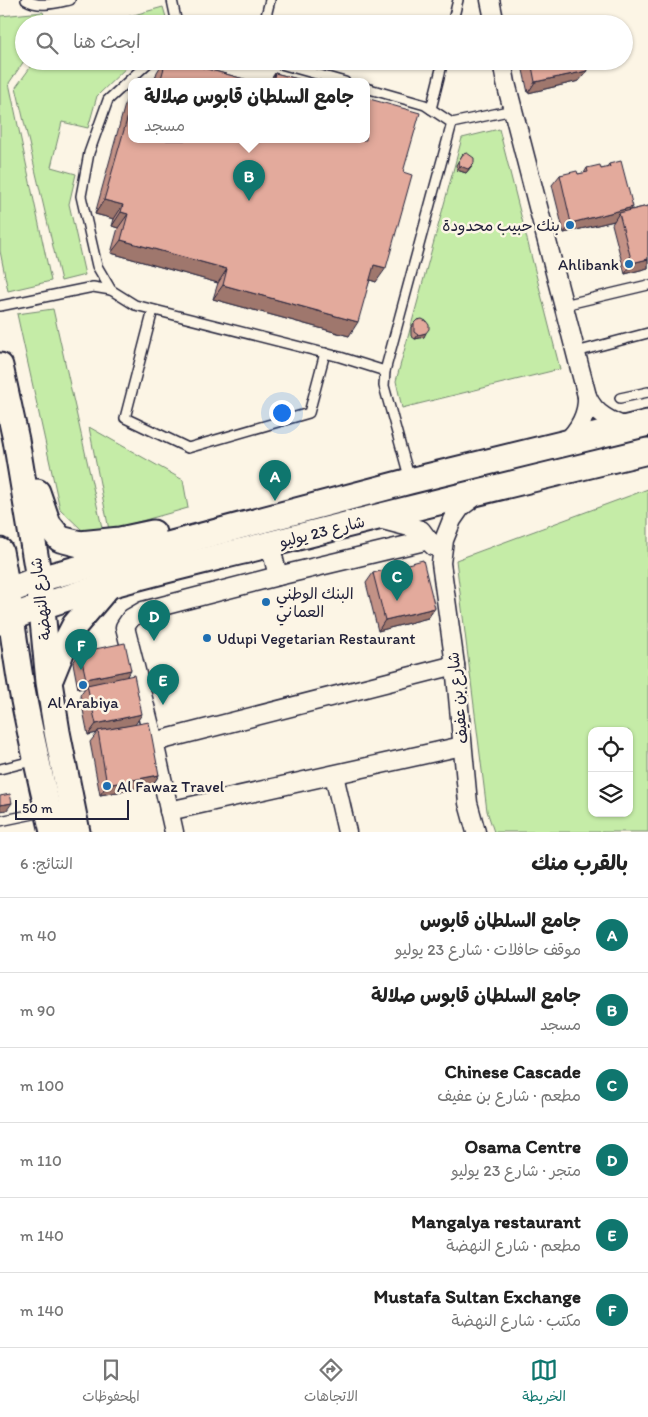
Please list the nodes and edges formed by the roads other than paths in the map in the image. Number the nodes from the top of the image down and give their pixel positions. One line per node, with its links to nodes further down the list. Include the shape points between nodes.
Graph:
1 (26, 0): 2 (lane, via 40,5)
2 (70, 0)
3 (172, 0): 7 (lane)
4 (270, 0): 8 (lane)
5 (458, 0): 9 (lane)
6 (490, 0): 10 (street)
7 (175, 15)
8 (266, 15)
9 (454, 15)
10 (493, 15)
11 (302, 70): 14 (lane)
12 (440, 70): 17 (lane)
13 (504, 70): 18 (street)
14 (331, 78)
15 (128, 81): 21 (lane, via 108,100 89,153 81,196 97,266)
16 (370, 89): 17 (lane)
17 (431, 109): 19 (lane)
18 (513, 110): 19 (lane); 22 (street)
19 (452, 123): 29 (lane)
20 (648, 285): 22 (lane)
21 (111, 290): 23 (lane, via 93,286); 24 (lane, via 135,305)
22 (564, 305): 26 (street)
23 (0, 306)
24 (153, 310): 27 (lane); 27 (lane, via 125,418 188,448 309,413)
25 (648, 333): 26 (lane)
26 (576, 352): 31 (street)
27 (325, 353): 29 (lane)
28 (0, 366): 33 (main road, شارع النهضة)
29 (386, 371): 37 (lane, via 384,386)
30 (648, 392): 32 (lane)
31 (587, 396): 34 (street, via 601,414 615,423); 35 (street, via 580,426)
32 (620, 398)
33 (12, 418): 39 (main road, via 48,524 60,539 80,544 120,540 189,525); 46 (main road, شارع النهضة)
34 (638, 426): 35 (main road, شارع 23 يوليو)
35 (564, 443): 37 (main road, شارع 23 يوليو)
36 (648, 451): 38 (main road, شارع 23 يوليو)
37 (410, 481): 39 (main road, شارع 23 يوليو)
38 (481, 492): 40 (main road, شارع 23 يوليو); 44 (street, شارع بن عفيف, via 461,507 452,520 444,540)
39 (282, 516): 46 (main road, شارع 23 يوليو)
40 (373, 518): 41 (street, شارع بن عفيف, via 421,530); 42 (main road, شارع 23 يوليو)
41 (429, 540): 44 (street, شارع بن عفيف); 45 (street)
42 (270, 544): 45 (street); 47 (main road, شارع 23 يوليو)
43 (0, 551): 48 (main road, شارع النهضة)
44 (441, 563): 52 (street, شارع بن عفيف)
45 (278, 576): 55 (street, via 143,611 131,618 125,627)
46 (39, 579): 48 (main road, شارع 23 يوليو); 49 (main road, شارع النهضة)
47 (109, 585): 49 (main road, شارع 23 يوليو); 53 (main road, via 75,625)
48 (4, 592): 50 (main road, شارع النهضة)
49 (42, 605): 50 (main road, شارع 23 يوليو); 53 (main road, شارع النهضة)
50 (6, 620): 54 (main road, شارع النهضة)
51 (0, 659): 54 (main road, via 9,666)
52 (455, 665): 55 (street); 56 (street, شارع بن عفيف)
53 (49, 682): 62 (main road, شارع النهضة)
54 (22, 689): 57 (main road, شارع النهضة)
55 (154, 742): 60 (street)
56 (462, 746): 59 (street); 65 (street, شارع بن عفيف, via 468,803)
57 (36, 760): 58 (lane); 62 (main road, شارع النهضة)
58 (0, 769)
59 (334, 775): 60 (street); 64 (street)
60 (169, 811): 63 (street)
61 (0, 820): 62 (lane)
62 (67, 827)
63 (174, 832)
64 (347, 832)
65 (476, 832)

